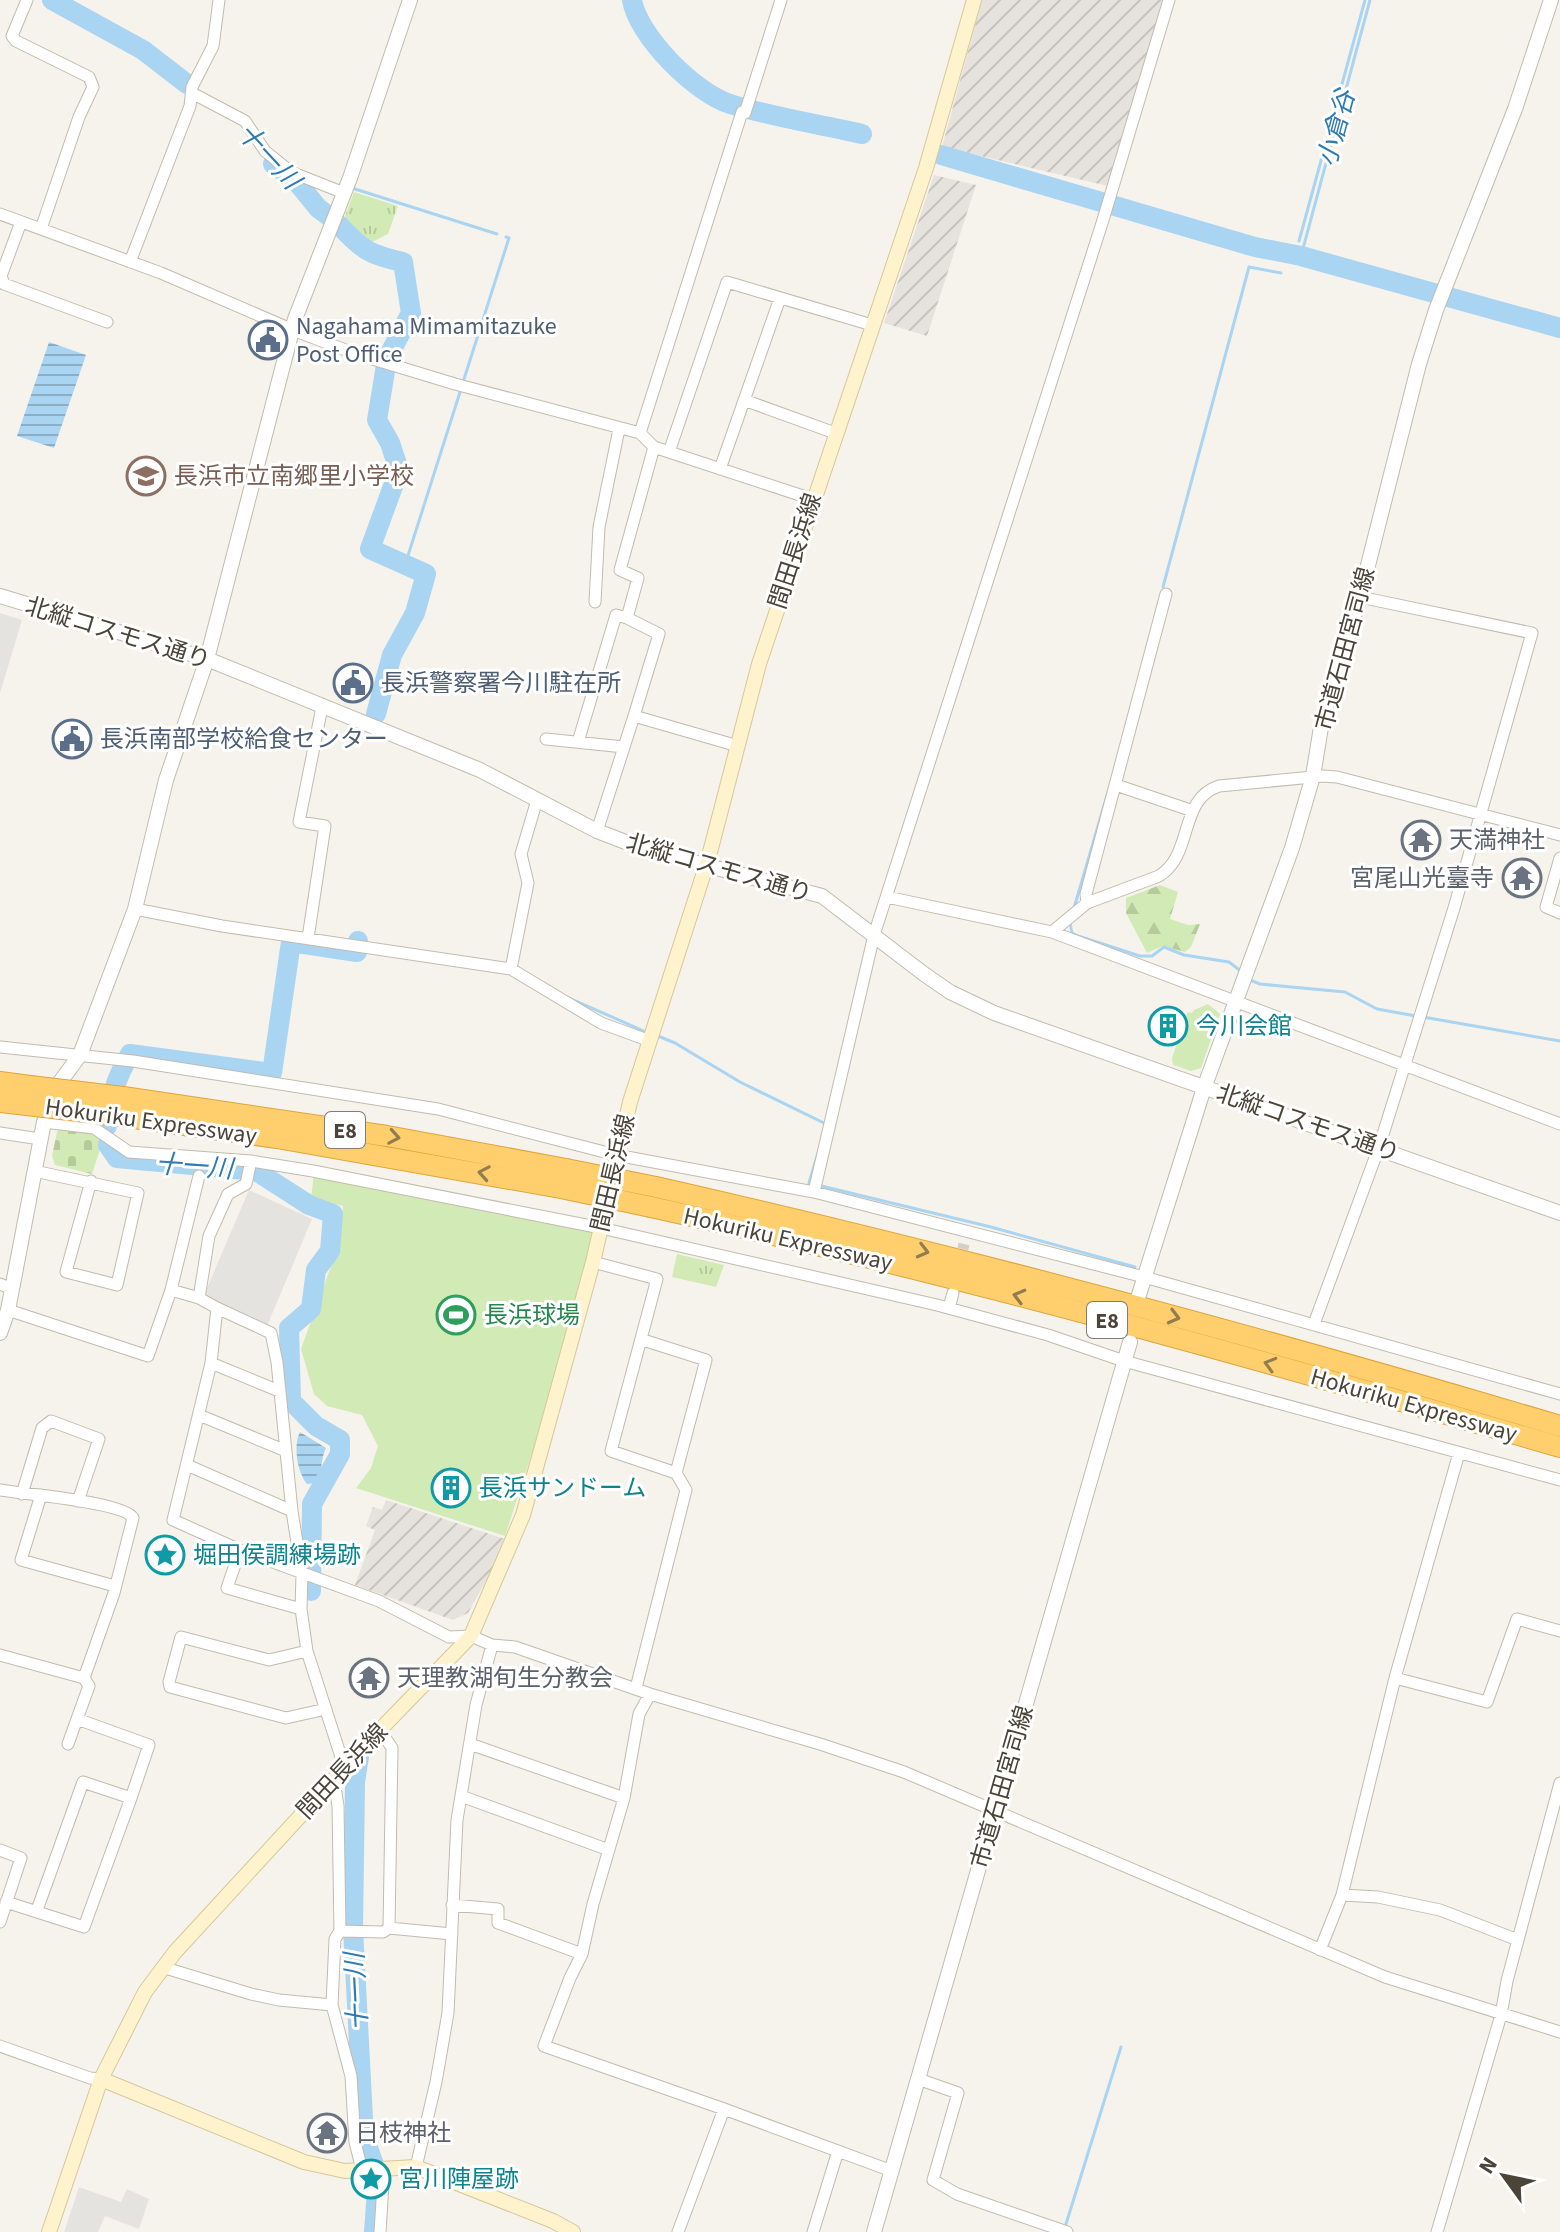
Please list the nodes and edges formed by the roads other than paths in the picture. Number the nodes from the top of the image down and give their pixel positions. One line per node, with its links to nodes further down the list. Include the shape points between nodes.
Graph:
1 (27, 0): 12 (street, via 12,36 89,77 93,87)
2 (219, 0): 8 (street, via 213,46)
3 (410, 0): 9 (street)
4 (781, 0): 21 (street)
5 (974, 0): 17 (main road, 間田長浜線, via 926,168)
6 (1169, 0): 48 (street)
7 (1551, 0): 29 (street, 市道石田宮司線, via 1419,364)
8 (192, 93): 9 (street, via 245,121 265,151 291,172); 14 (street)
9 (344, 193): 18 (street)
10 (0, 214): 11 (street)
11 (21, 222): 12 (street); 13 (street)
12 (41, 229): 14 (street)
13 (5, 250): 16 (street, via 4,284)
14 (130, 262): 18 (street)
15 (780, 298): 17 (street); 19 (street); 24 (street, via 727,282)
16 (107, 322)
17 (872, 325): 22 (main road, 間田長浜線)
18 (293, 330): 20 (street, via 386,363); 32 (street)
19 (744, 400): 22 (street); 25 (street)
20 (619, 429): 21 (street); 30 (street, via 599,527)
21 (640, 433): 23 (street)
22 (835, 433): 26 (main road, 間田長浜線)
23 (654, 447): 24 (street); 31 (street, via 620,570 638,578)
24 (669, 452): 25 (street)
25 (720, 469): 26 (street)
26 (812, 499): 37 (main road, 間田長浜線)
27 (1166, 594): 40 (street)
28 (0, 596): 32 (street, 北縦コスモス通り)
29 (1360, 597): 39 (street, 市道石田宮司線, via 1322,721); 43 (street, via 1532,633)
30 (595, 602)
31 (627, 618): 34 (street, via 659,634); 36 (street, via 616,615)
32 (207, 659): 33 (street, 北縦コスモス通り); 50 (street, via 166,780)
33 (322, 707): 41 (street, 北縦コスモス通り, via 480,770); 54 (street, via 299,822 325,826)
34 (634, 716): 37 (street); 38 (street)
35 (546, 739): 36 (street)
36 (578, 742): 38 (street)
37 (738, 746): 47 (main road, 間田長浜線)
38 (624, 747): 44 (street)
39 (1313, 776): 42 (street, via 1219,786 1202,794); 43 (street, via 1337,777); 56 (street, 市道石田宮司線)
40 (1116, 785): 42 (street); 49 (street)
41 (537, 800): 44 (street, 北縦コスモス通り); 55 (street, via 521,854 528,883)
42 (1193, 811): 49 (street, via 1179,857 1169,870)
43 (1479, 816): 45 (street); 60 (street)
44 (597, 831): 47 (street, 北縦コスモス通り)
45 (1560, 835)
46 (1560, 858): 51 (street, via 1546,907)
47 (707, 864): 53 (street, 北縦コスモス通り, via 822,896); 57 (main road, 間田長浜線)
48 (887, 897): 52 (street); 53 (street)
49 (1087, 903): 52 (street)
50 (135, 909): 54 (street); 59 (street)
51 (1560, 913)
52 (1052, 932): 56 (street)
53 (874, 935): 62 (street, 北縦コスモス通り, via 950,992 994,1013); 75 (street)
54 (308, 938): 55 (street)
55 (511, 969): 57 (street, via 601,1023)
56 (1236, 1000): 60 (street); 62 (street, 市道石田宮司線)
57 (650, 1041): 70 (main road, 間田長浜線)
58 (0, 1047): 59 (street)
59 (80, 1055): 65 (street, via 60,1082); 70 (street, via 438,1109)
60 (1404, 1064): 66 (street); 69 (street)
61 (0, 1082): 63 (highway, Hokuriku Expressway / E8)
62 (1204, 1088): 69 (street, 北縦コスモス通り); 82 (street, 市道石田宮司線)
63 (29, 1095): 64 (highway, Hokuriku Expressway / E8); 76 (highway, Hokuriku Expressway / E8, bridge)
64 (0, 1102)
65 (44, 1122): 68 (street); 71 (street, via 94,1128 129,1152)
66 (1560, 1124)
67 (0, 1133): 68 (street)
68 (40, 1139): 72 (street)
69 (1379, 1147): 77 (street, 北縦コスモス通り); 91 (street)
70 (616, 1155): 75 (street); 78 (main road, 間田長浜線)
71 (249, 1167): 78 (street); 86 (street, via 246,1184 228,1194 209,1236)
72 (34, 1171): 74 (street); 83 (street)
73 (199, 1176): 84 (street)
74 (91, 1181): 74 (street, via 138,1193 117,1285 66,1272)
75 (814, 1192): 79 (street)
76 (654, 1197): 100 (highway, Hokuriku Expressway / E8, one-way to 100, via 837,1229); 101 (highway, Hokuriku Expressway / E8, one-way to 76)
77 (1560, 1213)
78 (601, 1228): 81 (main road, 間田長浜線); 89 (street)
79 (966, 1231): 80 (street); 82 (street)
80 (964, 1244)
81 (593, 1262): 93 (street, via 657,1279); 117 (main road, 間田長浜線, via 523,1515)
82 (1144, 1277): 87 (street, 市道石田宮司線); 91 (street)
83 (6, 1286): 90 (street)
84 (171, 1290): 86 (street); 90 (street, via 148,1356)
85 (953, 1293): 89 (street)
86 (199, 1298): 88 (street)
87 (1138, 1298)
88 (217, 1308): 96 (street); 97 (street, via 271,1333)
89 (949, 1308): 95 (street)
90 (8, 1310): 92 (street)
91 (1314, 1324): 98 (street)
92 (0, 1333)
93 (643, 1340): 105 (street, via 706,1360); 105 (street, via 611,1451)
94 (1130, 1342): 95 (street, 市道石田宮司線)
95 (1124, 1361): 103 (street); 136 (street, 市道石田宮司線)
96 (211, 1363): 97 (street); 99 (street)
97 (279, 1391): 102 (street)
98 (1560, 1394)
99 (199, 1415): 102 (street); 104 (street)
100 (1560, 1426)
101 (1560, 1447)
102 (286, 1451): 111 (street)
103 (1459, 1453): 106 (street); 122 (street)
104 (187, 1465): 111 (street); 112 (street, via 173,1520)
105 (676, 1473): 123 (street, via 686,1490)
106 (1560, 1480)
107 (0, 1490): 108 (street)
108 (22, 1494): 109 (street); 110 (street, via 42,1428 51,1421 99,1439)
109 (41, 1495): 110 (street); 114 (street, via 21,1560)
110 (78, 1501): 114 (street, via 132,1516)
111 (292, 1511): 113 (street)
112 (240, 1550): 113 (street); 115 (street, via 227,1588)
113 (302, 1574): 115 (street); 117 (street, via 379,1601 449,1637)
114 (115, 1586): 121 (street)
115 (301, 1609): 119 (street)
116 (1560, 1631): 122 (street, via 1517,1619 1487,1702)
117 (471, 1636): 118 (street); 127 (main road, 間田長浜線)
118 (492, 1645): 123 (street, via 515,1647); 129 (street)
119 (307, 1651): 125 (street); 125 (street, via 269,1660 181,1637 170,1687 286,1718)
120 (1, 1658): 121 (street)
121 (84, 1678): 126 (street, via 89,1686)
122 (1395, 1678): 140 (street)
123 (636, 1688): 124 (street)
124 (650, 1694): 135 (street, via 639,1714); 136 (street, via 904,1772)
125 (326, 1709): 130 (street)
126 (77, 1719): 128 (street); 134 (street, via 149,1745)
127 (376, 1734): 130 (main road, 間田長浜線); 145 (street, via 392,1748)
128 (68, 1744)
129 (470, 1744): 133 (street); 135 (street)
130 (344, 1765): 132 (main road, 間田長浜線)
131 (1560, 1783): 137 (street)
132 (330, 1784): 146 (street, via 338,1806); 151 (main road, 間田長浜線)
133 (461, 1796): 139 (street); 142 (street)
134 (131, 1798): 143 (street, via 83,1782); 143 (street, via 84,1927)
135 (624, 1798): 139 (street)
136 (995, 1810): 149 (street); 157 (street, 市道石田宮司線)
137 (1556, 1812): 148 (street)
138 (0, 1850): 141 (street, via 21,1858)
139 (609, 1850): 150 (street)
140 (1342, 1895): 148 (street, via 1440,1910); 149 (street)
141 (6, 1902): 143 (street); 144 (street)
142 (452, 1905): 147 (street); 150 (street, via 498,1909 498,1923)
143 (37, 1910)
144 (0, 1922)
145 (389, 1928): 146 (street); 147 (street)
146 (340, 1931): 152 (street, via 335,1939)
147 (452, 1934): 160 (street, via 448,2013)
148 (1518, 1940): 153 (street)
149 (1320, 1950): 153 (street)
150 (582, 1954): 158 (street, via 544,2046)
151 (162, 1967): 152 (street, via 265,1997); 156 (main road, 間田長浜線)
152 (332, 2005): 161 (street, via 351,2076 355,2142)
153 (1501, 2015): 154 (street); 170 (street)
154 (1560, 2032)
155 (0, 2046): 156 (street)
156 (101, 2079): 161 (main road, via 304,2162 345,2171); 163 (main road, 間田長浜線)
157 (918, 2079): 162 (street, 市道石田宮司線); 169 (street, via 958,2093 933,2180 957,2194)
158 (724, 2109): 159 (street); 166 (street)
159 (838, 2151): 162 (street); 167 (street)
160 (416, 2167): 161 (main road); 165 (main road)
161 (375, 2170): 164 (street)
162 (892, 2171): 168 (street, 市道石田宮司線)
163 (49, 2232)
164 (380, 2232)
165 (573, 2232)
166 (678, 2232)
167 (813, 2232)
168 (874, 2232)
169 (1067, 2232)
170 (1437, 2232)

